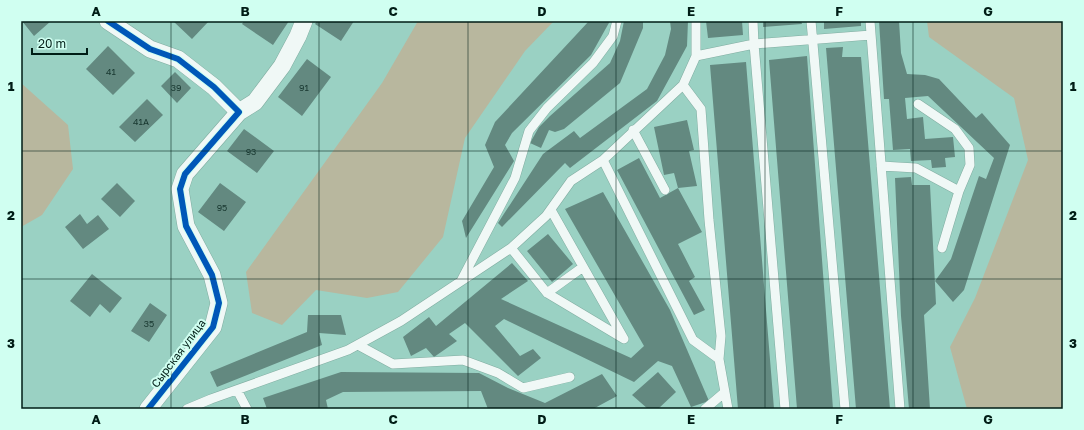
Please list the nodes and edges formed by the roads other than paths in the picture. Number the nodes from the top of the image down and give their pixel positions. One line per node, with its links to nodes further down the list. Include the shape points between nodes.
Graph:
1 (108, 21): 14 (street, via 150,49 178,59 214,87)
2 (304, 21): 14 (street, Сырская улица, via 282,66 255,102)
3 (616, 21): 24 (lane, via 613,36 593,63 547,108 529,131 515,178)
4 (696, 21): 11 (lane)
5 (753, 21): 10 (lane)
6 (811, 21): 9 (lane)
7 (870, 21): 8 (lane)
8 (871, 35): 9 (lane); 17 (lane)
9 (812, 39): 10 (lane); 37 (lane)
10 (754, 44): 11 (lane); 36 (lane)
11 (696, 56): 12 (lane)
12 (682, 85): 15 (lane); 27 (lane, via 701,109 709,220 722,336)
13 (918, 104): 19 (lane, via 955,129 969,148 970,165)
14 (239, 112): 31 (street, Сырская улица, via 185,174 180,189 186,226 212,275 219,303 213,327)
15 (633, 130): 16 (lane); 18 (lane)
16 (603, 160): 20 (lane, via 571,181); 27 (lane, via 693,340)
17 (881, 166): 19 (lane, via 916,168); 38 (lane)
18 (665, 190)
19 (959, 190): 22 (lane)
20 (551, 210): 21 (lane); 23 (lane)
21 (511, 248): 24 (lane); 25 (lane)
22 (942, 248)
23 (583, 267): 25 (lane); 25 (lane, via 624,339)
24 (460, 282): 26 (lane, via 401,321)
25 (547, 293)
26 (358, 344): 28 (lane, via 393,364 463,360 498,373 523,388); 29 (lane, via 348,350)
27 (718, 359): 30 (lane)
28 (570, 377)
29 (237, 390): 32 (lane); 33 (lane)
30 (725, 392): 34 (lane); 35 (lane)
31 (148, 409)
32 (188, 409)
33 (247, 409)
34 (705, 409)
35 (728, 409)
36 (785, 409)
37 (845, 409)
38 (900, 409)

